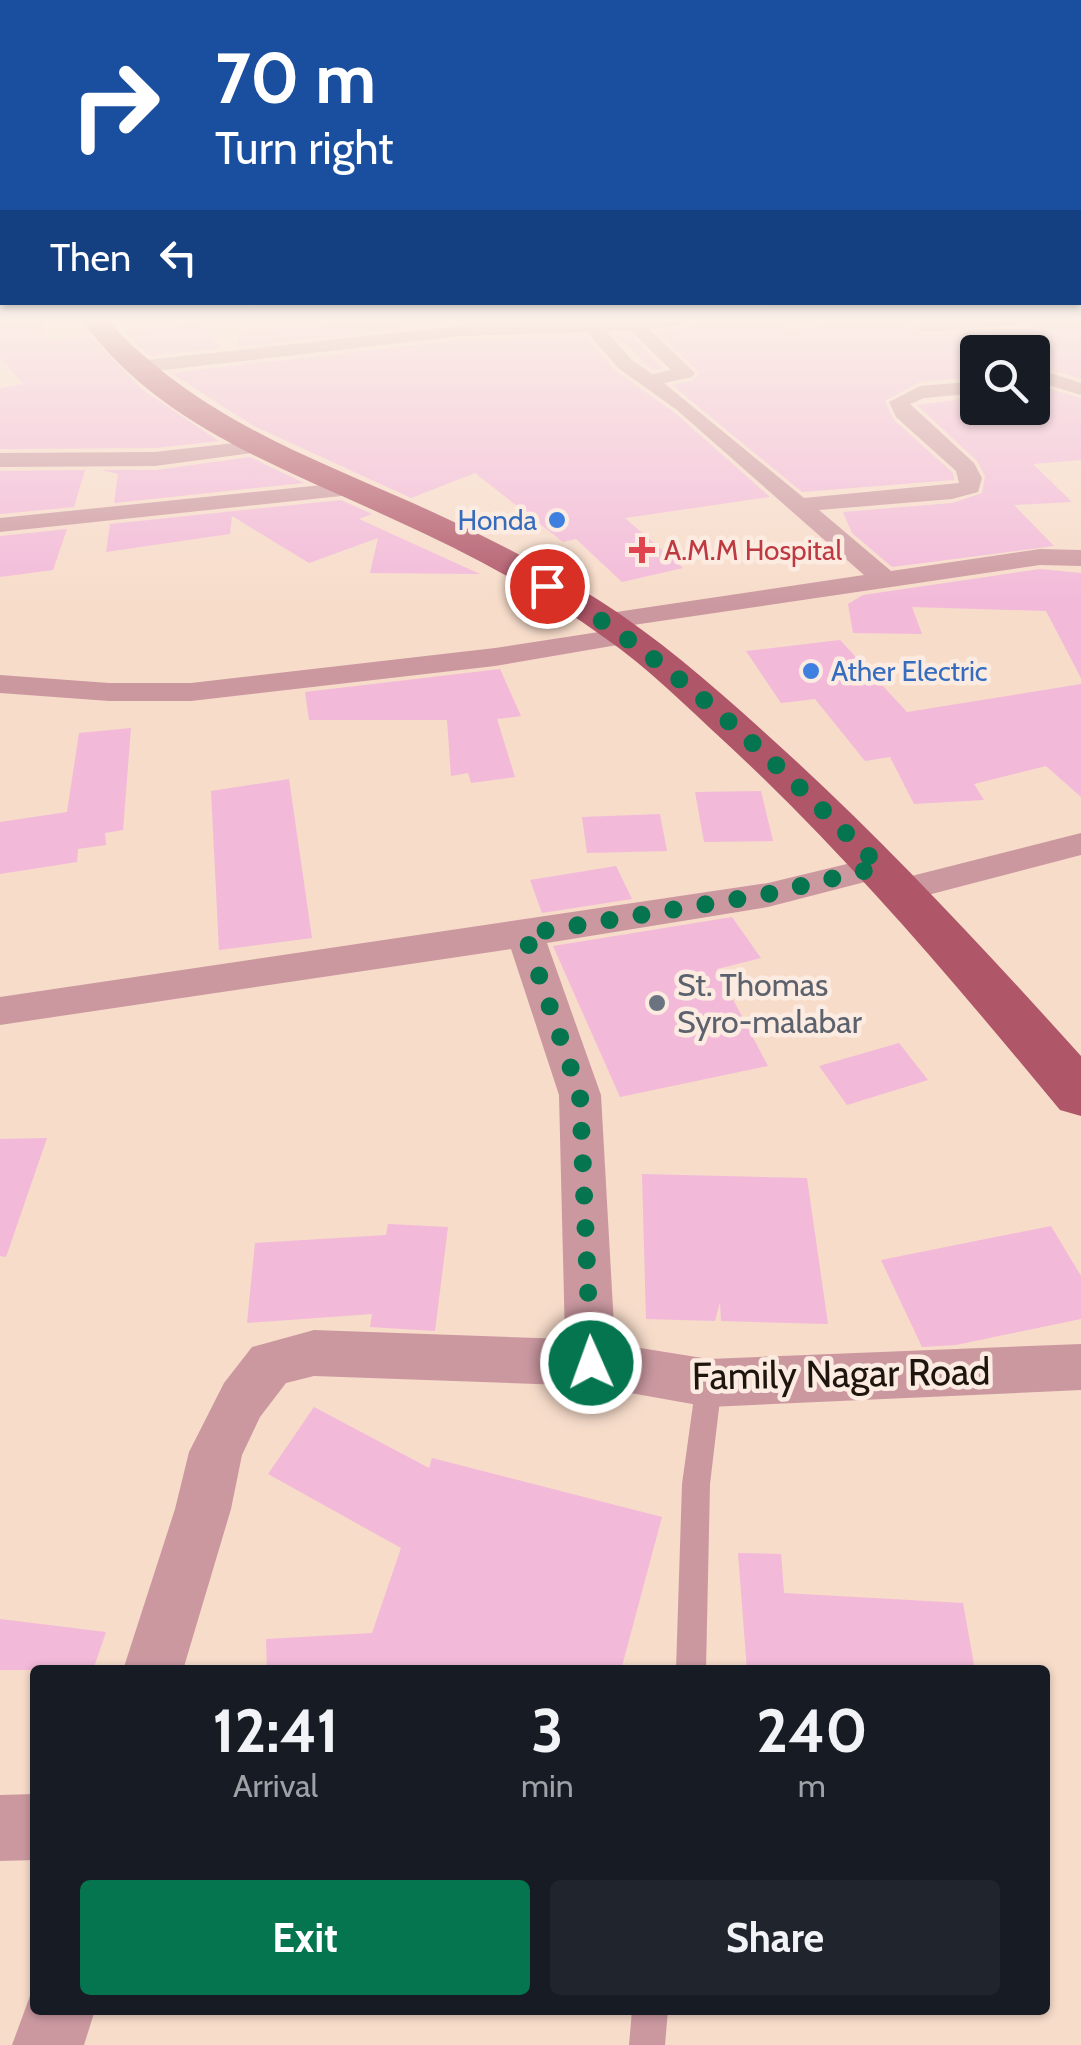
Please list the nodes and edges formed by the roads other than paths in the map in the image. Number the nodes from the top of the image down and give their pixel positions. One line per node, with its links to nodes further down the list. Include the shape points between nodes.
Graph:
1 (198, 414): 4 (main road)
2 (694, 414): 7 (street)
3 (906, 414): 7 (street, via 966,468 970,486)
4 (252, 447): 5 (street, via 155,459); 6 (main road)
5 (0, 460)
6 (352, 489): 8 (street); 11 (main road, via 488,552)
7 (800, 504): 10 (street)
8 (0, 525)
9 (1081, 558): 10 (street, via 1040,556)
10 (884, 578): 11 (street)
11 (615, 628): 12 (street, via 495,657 190,692); 14 (main road, via 784,771)
12 (0, 684)
13 (1081, 844): 14 (street)
14 (891, 878): 15 (street); 17 (main road)
15 (525, 934): 16 (street); 18 (street, via 580,1095)
16 (0, 1010)
17 (1081, 1094)
18 (591, 1363): 20 (street, Family Nagar Road); 21 (street, Family Nagar Road, via 314,1353 270,1363 216,1452)
19 (1081, 1367): 20 (street, Family Nagar Road)
20 (709, 1383): 22 (lane, via 696,1484)
21 (155, 1665)
22 (690, 1665)
23 (30, 1827): 24 (street)
24 (0, 1828)
25 (57, 2015): 27 (street)
26 (650, 2015): 28 (lane)
27 (48, 2045)
28 (647, 2045)

